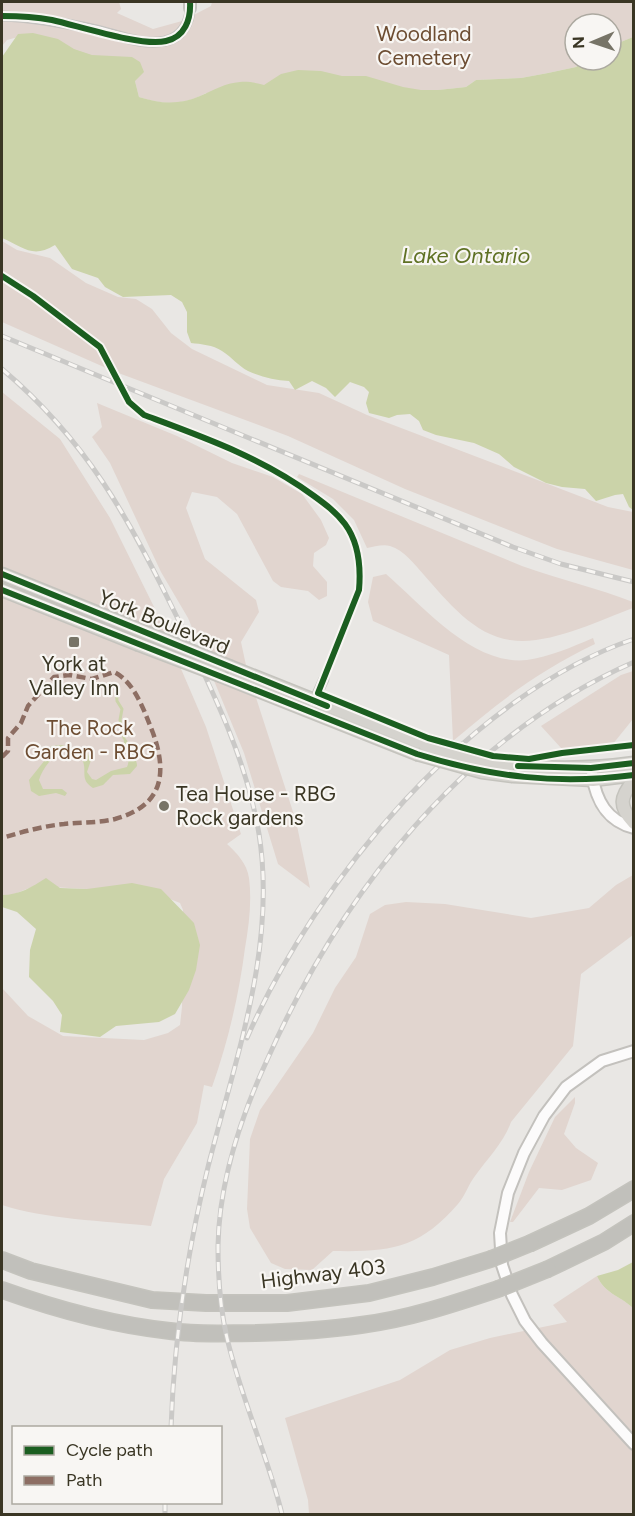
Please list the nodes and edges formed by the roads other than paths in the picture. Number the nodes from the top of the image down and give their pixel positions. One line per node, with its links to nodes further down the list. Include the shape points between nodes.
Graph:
1 (190, 5): 2 (street, via 189,20 182,32 160,42 50,20)
2 (2, 16)
3 (2, 574): 6 (main road, York Boulevard, bridge, via 231,668)
4 (2, 590): 6 (main road, York Boulevard, bridge, via 221,676)
5 (324, 679): 6 (street)
6 (312, 706): 8 (main road, York Boulevard, bridge, via 420,749 511,771 539,768)
7 (633, 763): 8 (main road, York Boulevard)
8 (592, 774): 9 (main road, York Boulevard); 12 (street, via 604,810)
9 (633, 775)
10 (633, 780): 11 (main road, via 622,798 624,811)
11 (633, 823)
12 (633, 828)
13 (633, 1051): 18 (street, via 602,1061 566,1087 544,1116 508,1192 500,1233 502,1264 525,1321)
14 (633, 1189): 16 (highway, Highway 403, bridge, via 589,1216 491,1259 369,1293 287,1303 152,1300 31,1272)
15 (633, 1222): 17 (highway, bridge, via 604,1242 498,1289 440,1309 362,1325 291,1332 171,1331 56,1308)
16 (2, 1260)
17 (2, 1290)
18 (633, 1444)

